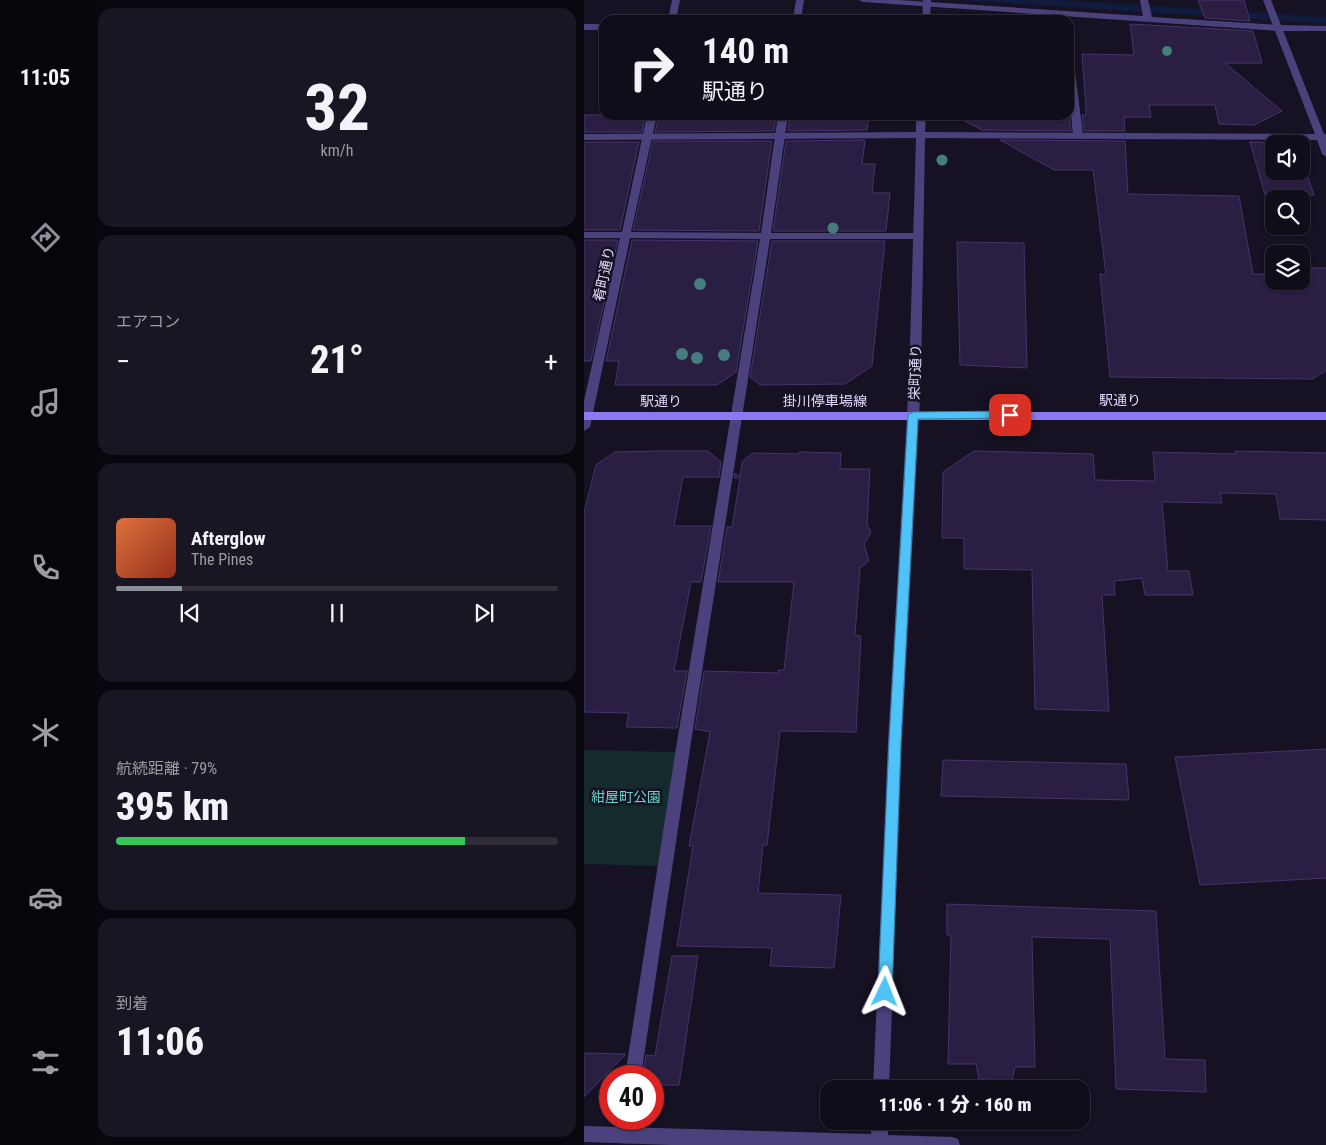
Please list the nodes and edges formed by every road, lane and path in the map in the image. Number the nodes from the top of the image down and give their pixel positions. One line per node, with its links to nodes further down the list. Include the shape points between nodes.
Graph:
1 (676, 0): 7 (street)
2 (800, 0): 8 (street)
3 (863, 0): 6 (street)
4 (1267, 0): 15 (street)
5 (1144, 1): 12 (street)
6 (927, 2): 9 (street); 10 (street)
7 (673, 15)
8 (798, 15)
9 (926, 15)
10 (1047, 15)
11 (1074, 17): 12 (street)
12 (1148, 18): 15 (street)
13 (584, 27): 14 (street)
14 (599, 27)
15 (1278, 28): 16 (street); 26 (street)
16 (1326, 29)
17 (1074, 100): 23 (street)
18 (651, 120): 25 (street, 肴町通り)
19 (782, 120): 21 (street)
20 (921, 120): 22 (street, 栄町通り)
21 (780, 135): 22 (street); 25 (street); 30 (street)
22 (920, 135): 23 (street); 31 (street, 栄町通り)
23 (1078, 135): 26 (street)
24 (584, 137): 25 (street)
25 (647, 137): 28 (street, 肴町通り)
26 (1323, 137): 27 (street)
27 (1326, 154)
28 (626, 234): 29 (street); 30 (street); 35 (street, 肴町通り)
29 (584, 235)
30 (764, 236): 31 (street); 33 (street)
31 (917, 236): 32 (street, 栄町通り)
32 (913, 415): 33 (main road, 掛川停車場線); 34 (main road, 駅通り); 37 (street, 栄町通り, via 895,741)
33 (737, 416): 35 (main road, 駅通り); 36 (street)
34 (1326, 416)
35 (585, 420)
36 (635, 1065)
37 (882, 1080)
38 (626, 1130): 41 (street)
39 (879, 1130): 42 (street)
40 (584, 1134): 41 (street)
41 (625, 1136): 42 (street)
42 (878, 1144): 43 (street)
43 (952, 1145)

